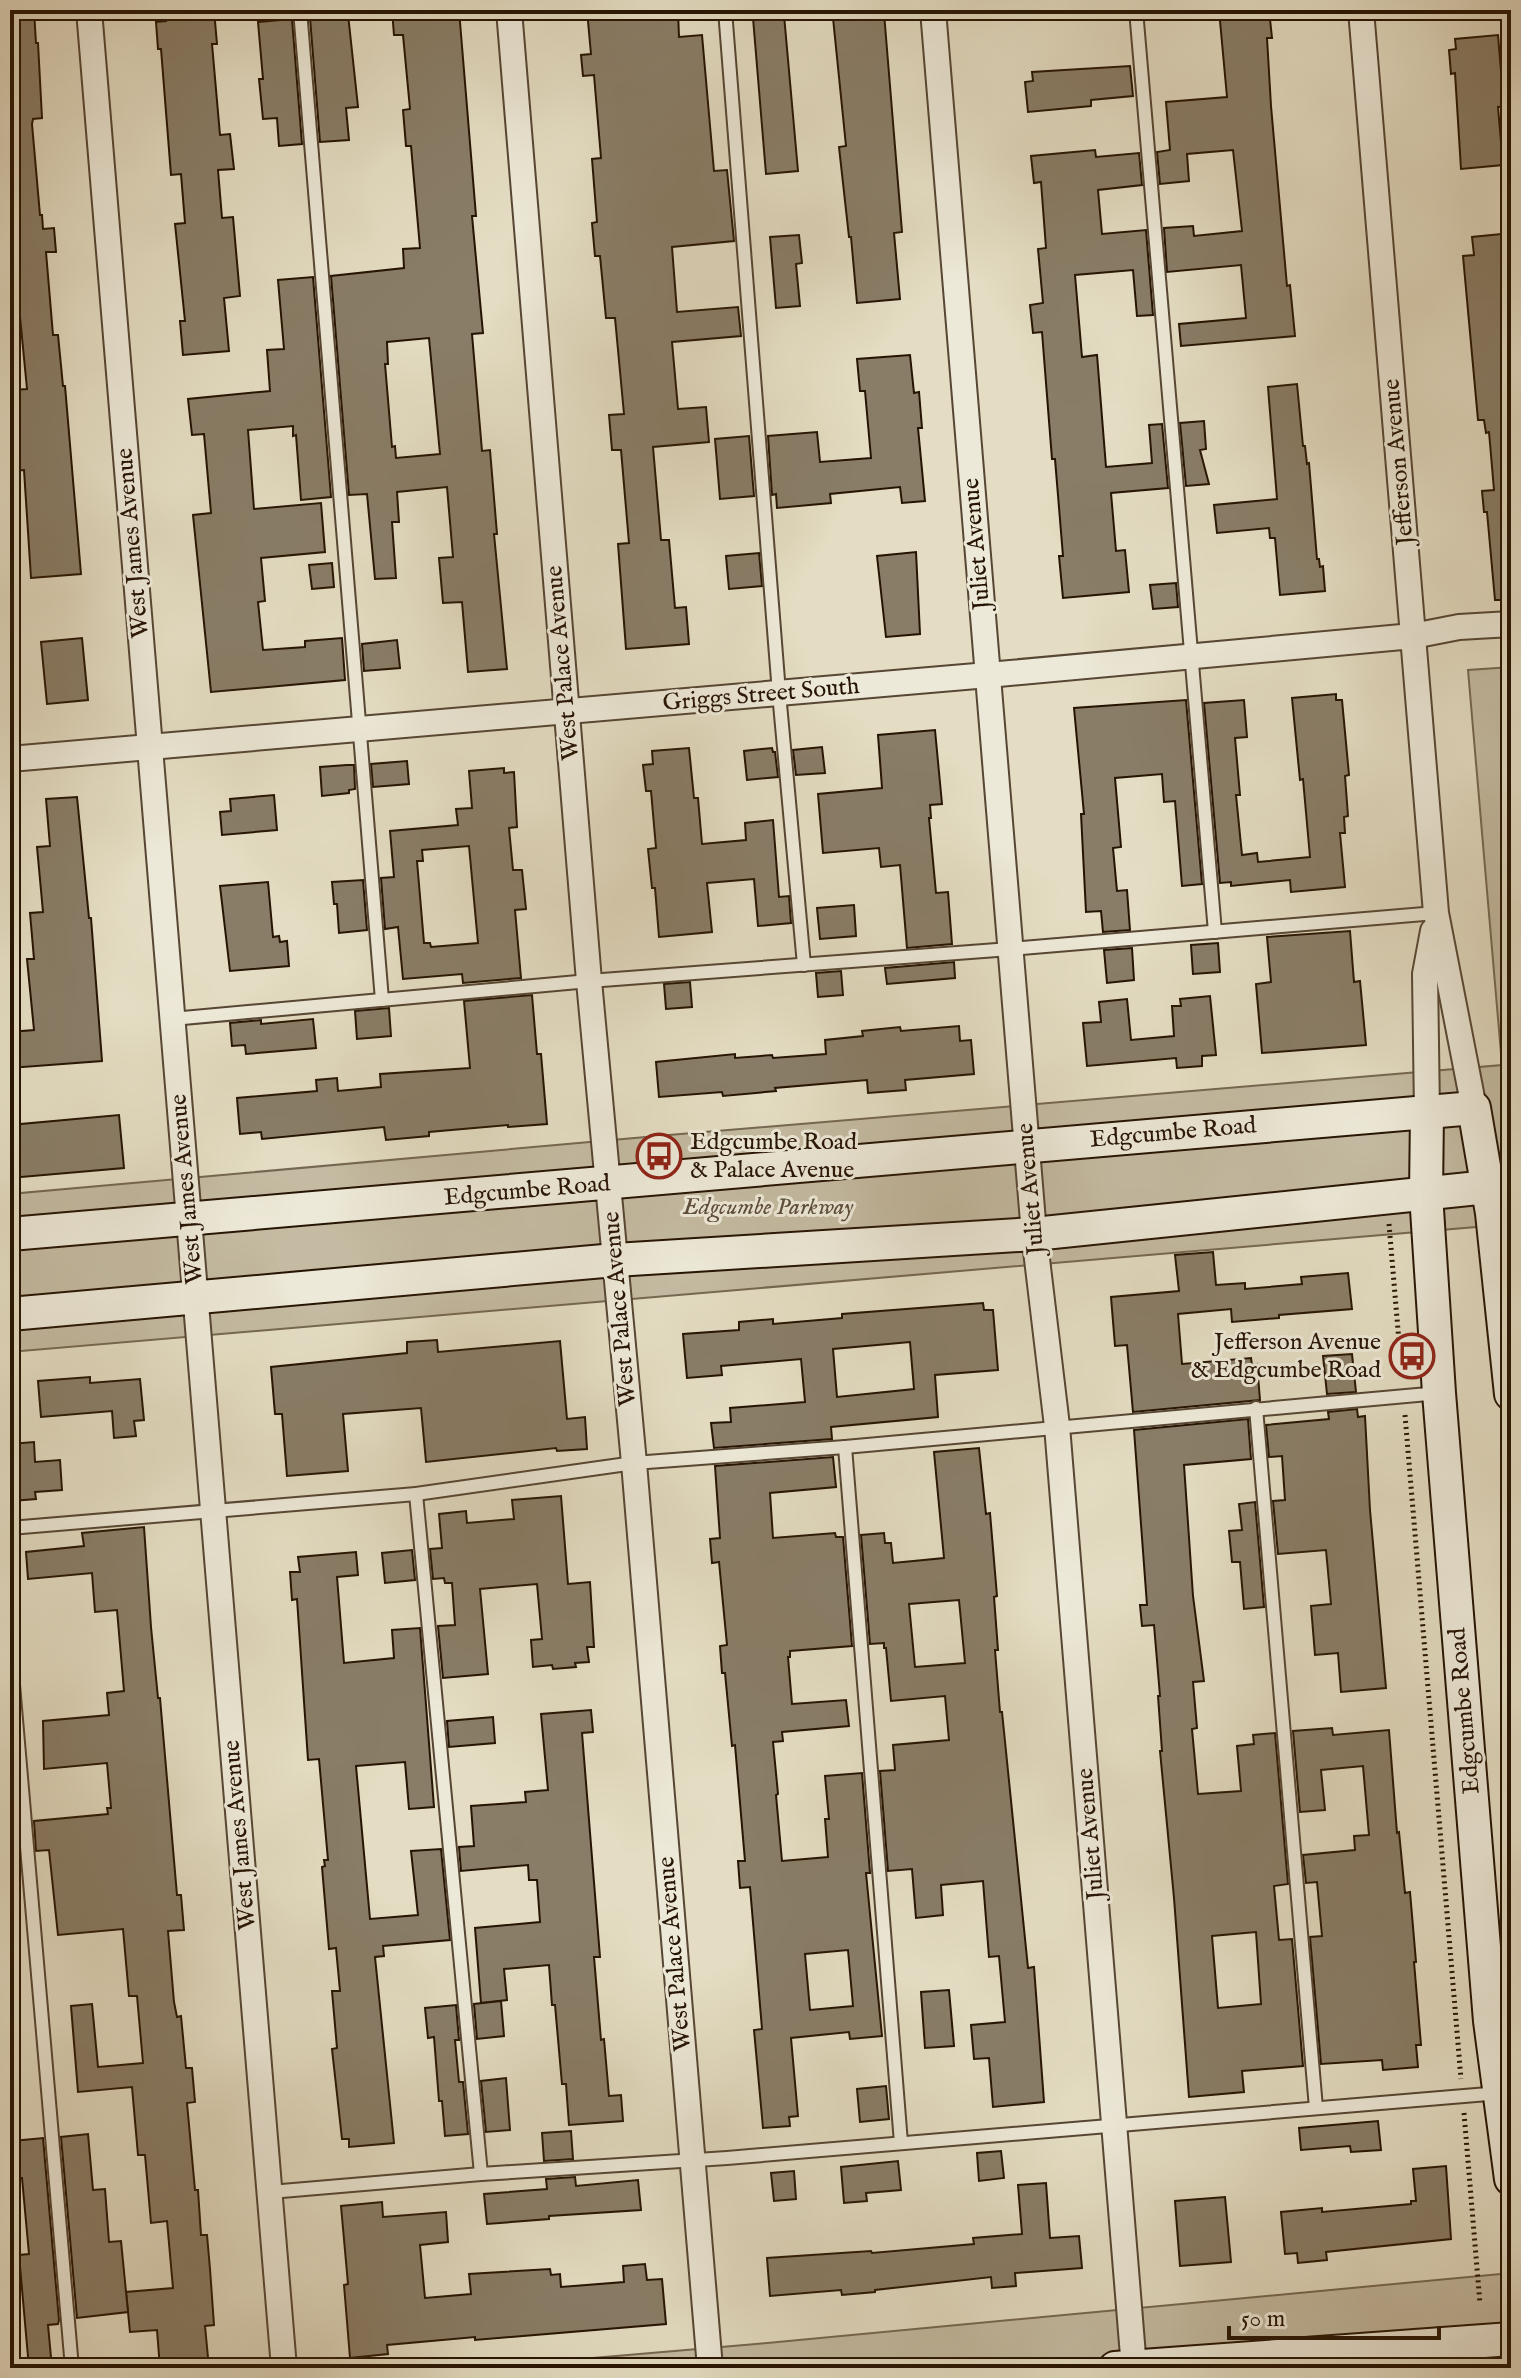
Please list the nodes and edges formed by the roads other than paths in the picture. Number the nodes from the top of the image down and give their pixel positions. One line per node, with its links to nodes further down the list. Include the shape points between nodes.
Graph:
1 (89, 10): 15 (street, West James Avenue)
2 (300, 10): 14 (lane)
3 (509, 10): 13 (street, West Palace Avenue)
4 (725, 10): 12 (lane)
5 (933, 10): 11 (street, Juliet Avenue)
6 (1136, 10): 10 (lane)
7 (1361, 10): 9 (street, Jefferson Avenue)
8 (1511, 624): 9 (street, Griggs Street South)
9 (1413, 636): 10 (street, Griggs Street South); 17 (street, Jefferson Avenue)
10 (1192, 655): 11 (street, Griggs Street South); 18 (lane)
11 (988, 675): 12 (street, Griggs Street South); 19 (street, Juliet Avenue)
12 (779, 693): 13 (street, Griggs Street South); 20 (lane)
13 (567, 712): 14 (street, Griggs Street South); 21 (street, West Palace Avenue)
14 (358, 729): 15 (street, Griggs Street South); 22 (lane)
15 (150, 747): 16 (street, Griggs Street South); 23 (street, West James Avenue)
16 (10, 759)
17 (1436, 913): 18 (lane); 24 (street, Jefferson Avenue); 25 (street, Jefferson Avenue, via 1425,974)
18 (1215, 932): 19 (lane)
19 (1010, 949): 20 (lane); 26 (street, Juliet Avenue)
20 (804, 965): 21 (lane)
21 (589, 981): 22 (lane); 27 (street, West Palace Avenue)
22 (382, 1000): 23 (lane)
23 (172, 1019): 30 (street, West James Avenue)
24 (1474, 1108): 25 (street, Edgcumbe Road); 28 (street)
25 (1427, 1112): 26 (street, Edgcumbe Road); 29 (street, Edgcumbe Road)
26 (1027, 1145): 27 (street, Edgcumbe Road); 32 (street, Juliet Avenue)
27 (608, 1184): 30 (street, Edgcumbe Road); 33 (street, West Palace Avenue)
28 (1488, 1187): 29 (street); 37 (street)
29 (1426, 1194): 32 (street); 36 (street, Edgcumbe Road)
30 (189, 1219): 31 (street, Edgcumbe Road); 34 (street, West James Avenue)
31 (10, 1234)
32 (1034, 1234): 33 (street); 39 (street, Juliet Avenue)
33 (615, 1260): 34 (street); 41 (street, West Palace Avenue)
34 (195, 1298): 35 (street); 43 (street, West James Avenue)
35 (10, 1314)
36 (1439, 1393): 38 (lane); 46 (street, Edgcumbe Road, via 1489,2005)
37 (1511, 1394)
38 (1256, 1408): 39 (lane); 47 (lane)
39 (1057, 1426): 40 (lane); 48 (street, Juliet Avenue)
40 (845, 1447): 41 (lane); 49 (lane)
41 (634, 1463): 42 (lane); 50 (street, West Palace Avenue)
42 (416, 1494): 43 (lane); 51 (lane)
43 (213, 1511): 44 (lane); 53 (street, West James Avenue)
44 (10, 1528)
45 (10, 1650): 55 (lane)
46 (1506, 2092): 47 (lane); 52 (street, Edgcumbe Road)
47 (1316, 2108): 48 (lane)
48 (1115, 2126): 49 (lane); 58 (street, Juliet Avenue)
49 (901, 2143): 50 (lane)
50 (692, 2160): 51 (lane); 57 (street, West Palace Avenue)
51 (481, 2174): 53 (lane)
52 (1511, 2179)
53 (270, 2192): 56 (street, West James Avenue)
54 (1511, 2339): 58 (street)
55 (72, 2368)
56 (284, 2368)
57 (710, 2368)
58 (1127, 2368)

